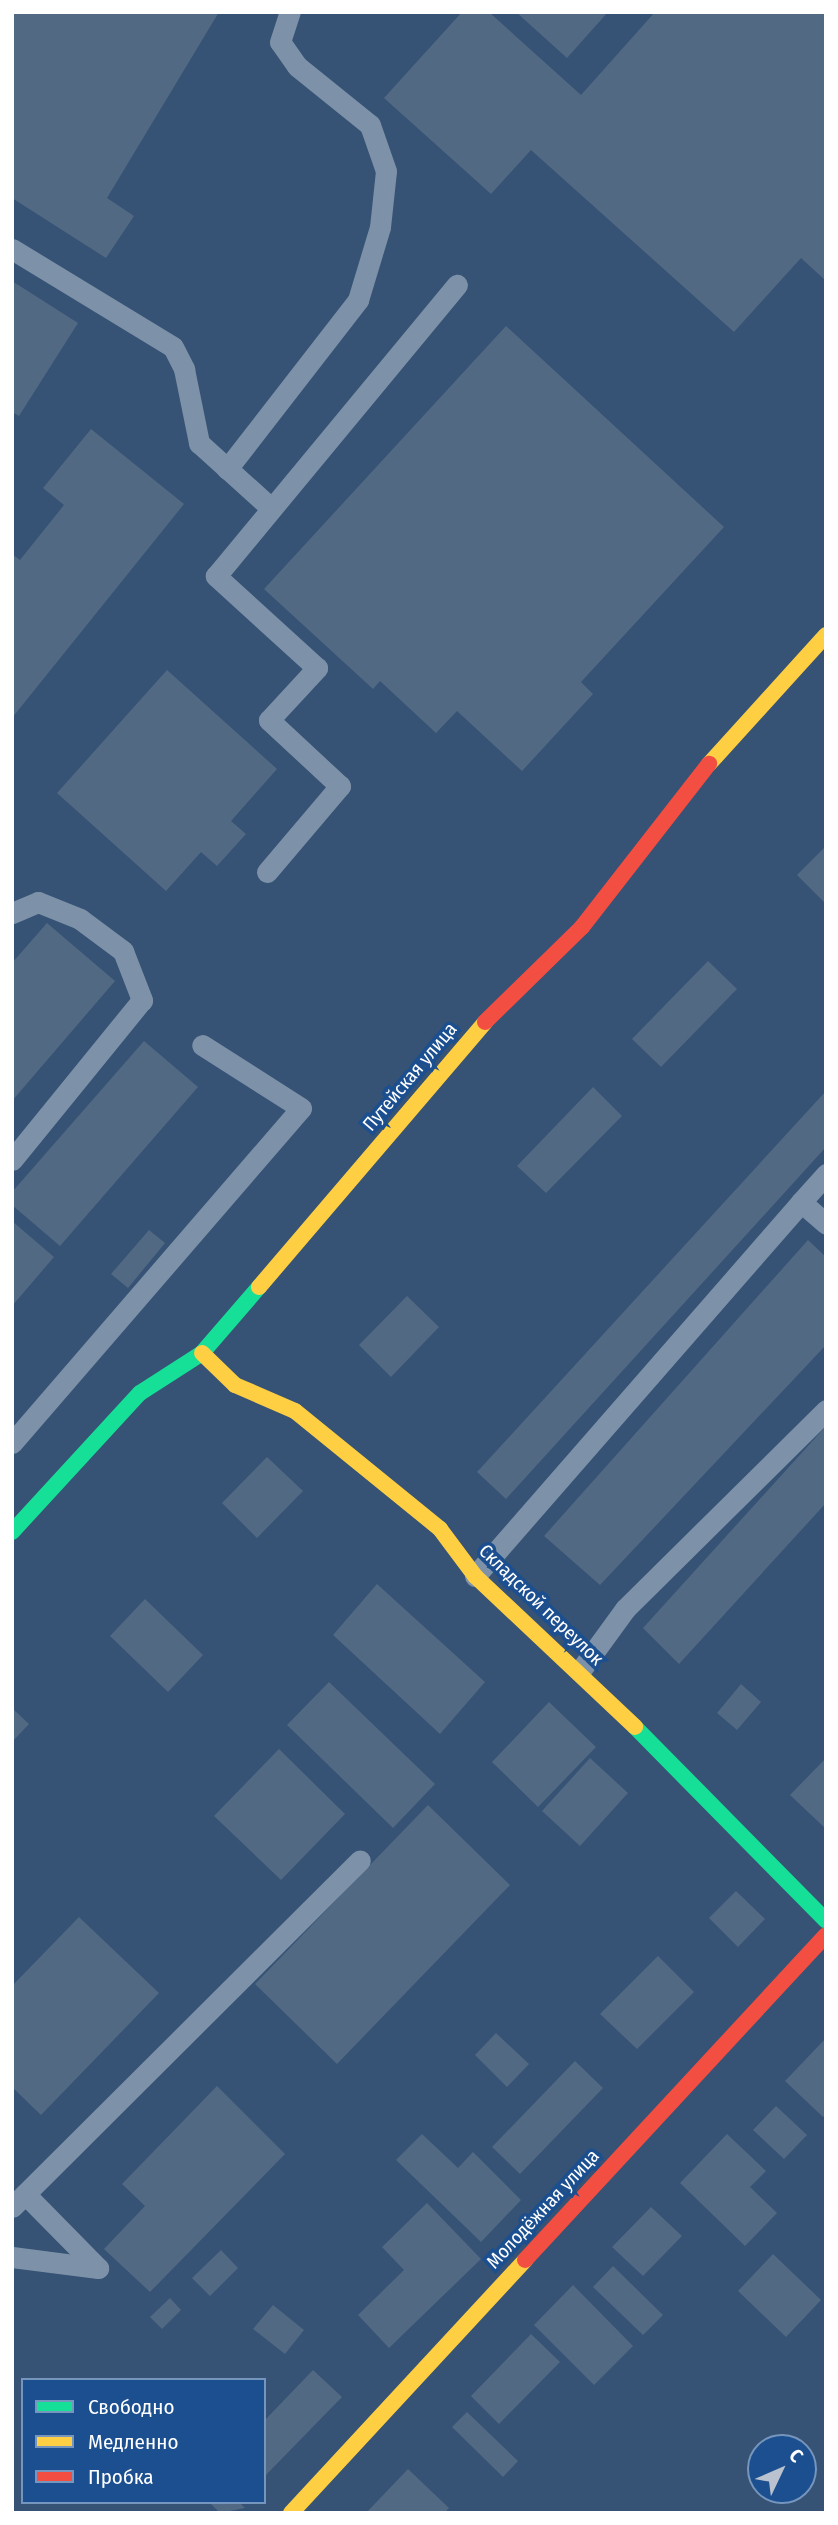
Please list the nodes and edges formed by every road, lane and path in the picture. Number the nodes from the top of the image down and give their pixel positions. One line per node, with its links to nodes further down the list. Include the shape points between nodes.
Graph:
1 (290, 12): 4 (lane, via 281,42 297,66 370,125 386,171 380,226 358,300)
2 (12, 249): 4 (lane, via 173,347 184,369 199,443)
3 (457, 285): 5 (lane)
4 (226, 469): 5 (lane)
5 (271, 508): 7 (lane, via 216,576 317,668 269,720 340,786)
6 (826, 635): 14 (street, Путейская улица, via 730,737 582,928 486,1021)
7 (267, 872)
8 (12, 913): 10 (lane, via 38,902 80,919 123,951 142,1000)
9 (202, 1045): 16 (lane, via 301,1108)
10 (12, 1160)
11 (826, 1174): 12 (lane)
12 (802, 1202): 13 (lane); 18 (lane)
13 (826, 1224)
14 (202, 1353): 17 (street, Путейская улица, via 140,1393); 18 (street, Складской переулок, via 235,1385 295,1411 324,1434 440,1529)
15 (826, 1410): 19 (lane, via 625,1609)
16 (12, 1443)
17 (12, 1532)
18 (475, 1576): 19 (street, Складской переулок)
19 (580, 1671): 21 (street, Складской переулок)
20 (360, 1860): 23 (lane)
21 (826, 1921)
22 (826, 1935): 25 (street, Молодёжная улица)
23 (19, 2201): 24 (lane, via 98,2268)
24 (12, 2257)
25 (291, 2513)

